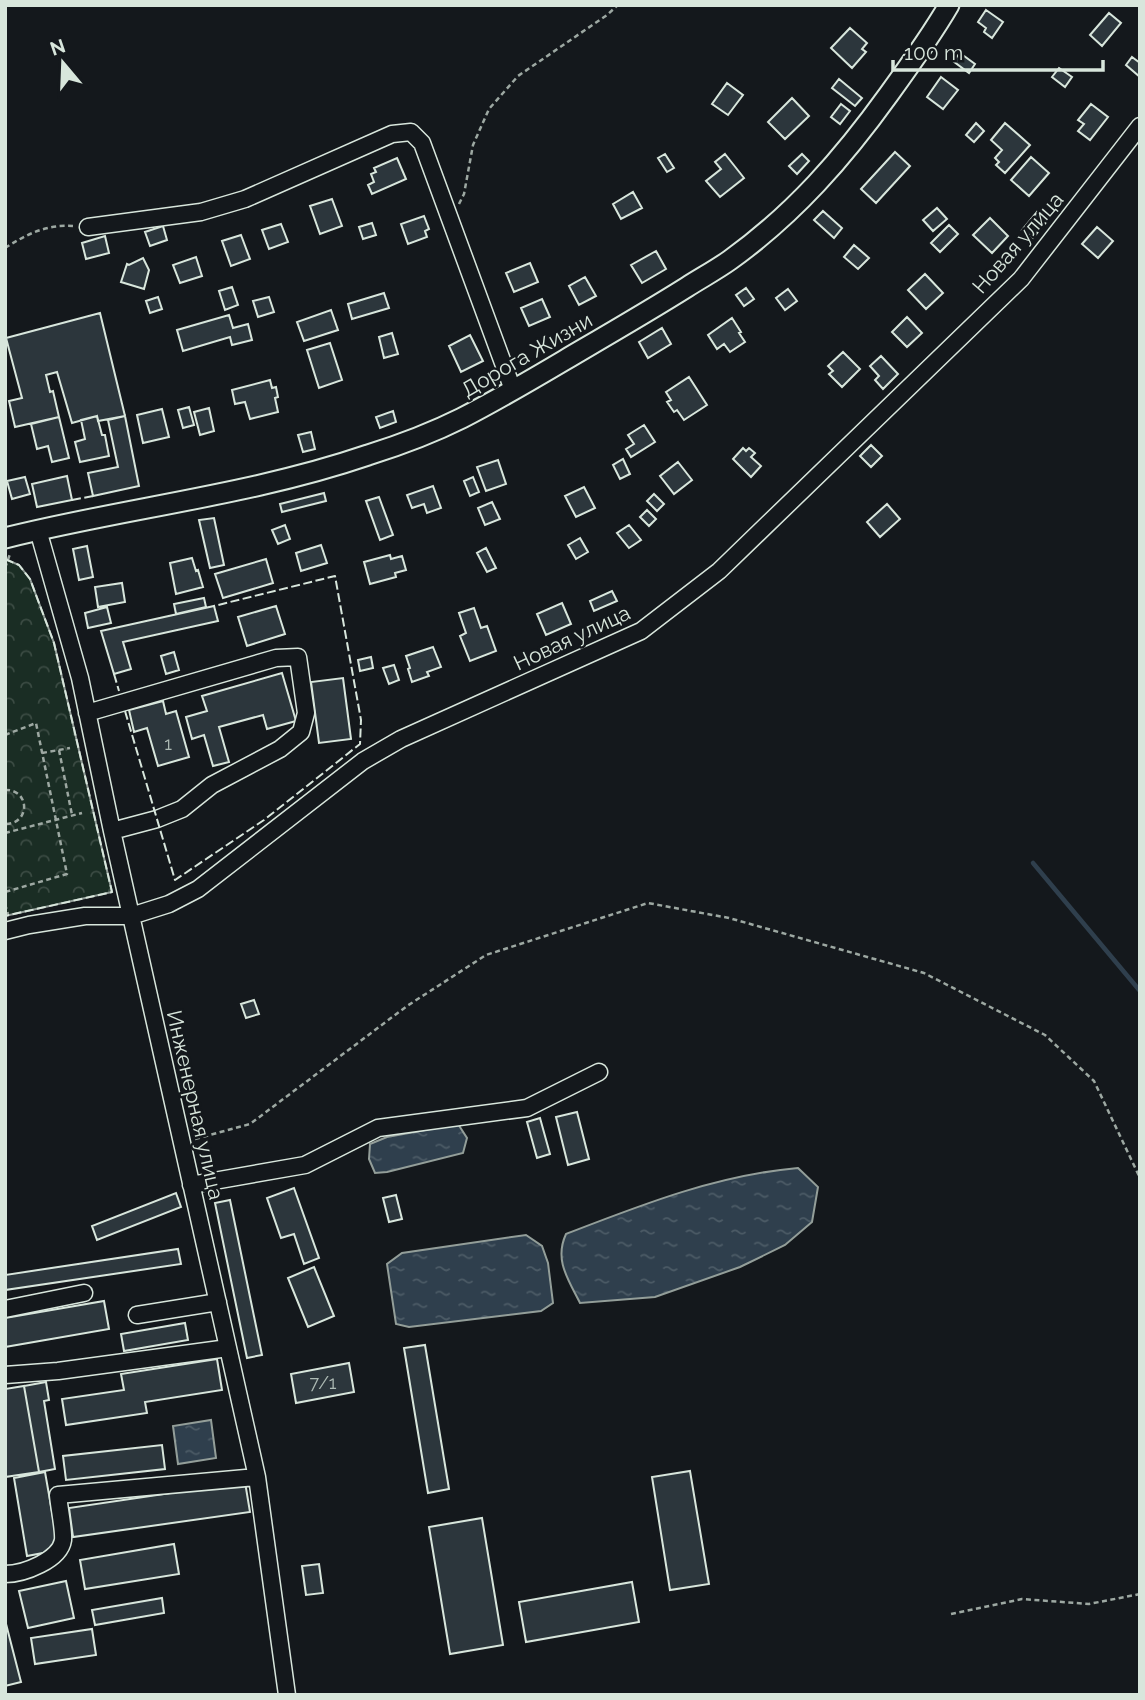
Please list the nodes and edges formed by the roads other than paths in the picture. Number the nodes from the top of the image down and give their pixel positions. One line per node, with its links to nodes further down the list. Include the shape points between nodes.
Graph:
1 (949, 5): 4 (main road, Дорога Жизни, via 864,129 807,195 769,230 647,312)
2 (1140, 126): 9 (street, Новая улица, via 1021,279 719,571 641,631 401,738 363,761 198,889)
3 (88, 227): 4 (street, via 201,212 245,199 392,134 411,132 422,143)
4 (513, 390): 5 (main road, Дорога Жизни, via 413,439 321,470)
5 (38, 530): 6 (main road, Дорога Жизни); 7 (street, Инженерная улица)
6 (8, 543)
7 (87, 713): 8 (street, Инженерная улица); 8 (street, via 276,658 298,657 306,713 301,732 212,785 182,809)
8 (112, 831): 9 (street, Инженерная улица)
9 (131, 916): 10 (street, Новая улица, via 85,916); 12 (street, Инженерная улица)
10 (5, 931)
11 (599, 1072): 12 (street, via 527,1108 378,1128 305,1165)
12 (191, 1185): 14 (street, Инженерная улица)
13 (84, 1293): 15 (street)
14 (218, 1302): 16 (street); 17 (street, Инженерная улица)
15 (5, 1309)
16 (137, 1315)
17 (228, 1348): 18 (street); 19 (street, Инженерная улица)
18 (5, 1374)
19 (257, 1477): 20 (street, via 58,1495 63,1541 50,1560); 21 (street, Инженерная улица)
20 (5, 1574)
21 (287, 1695)

